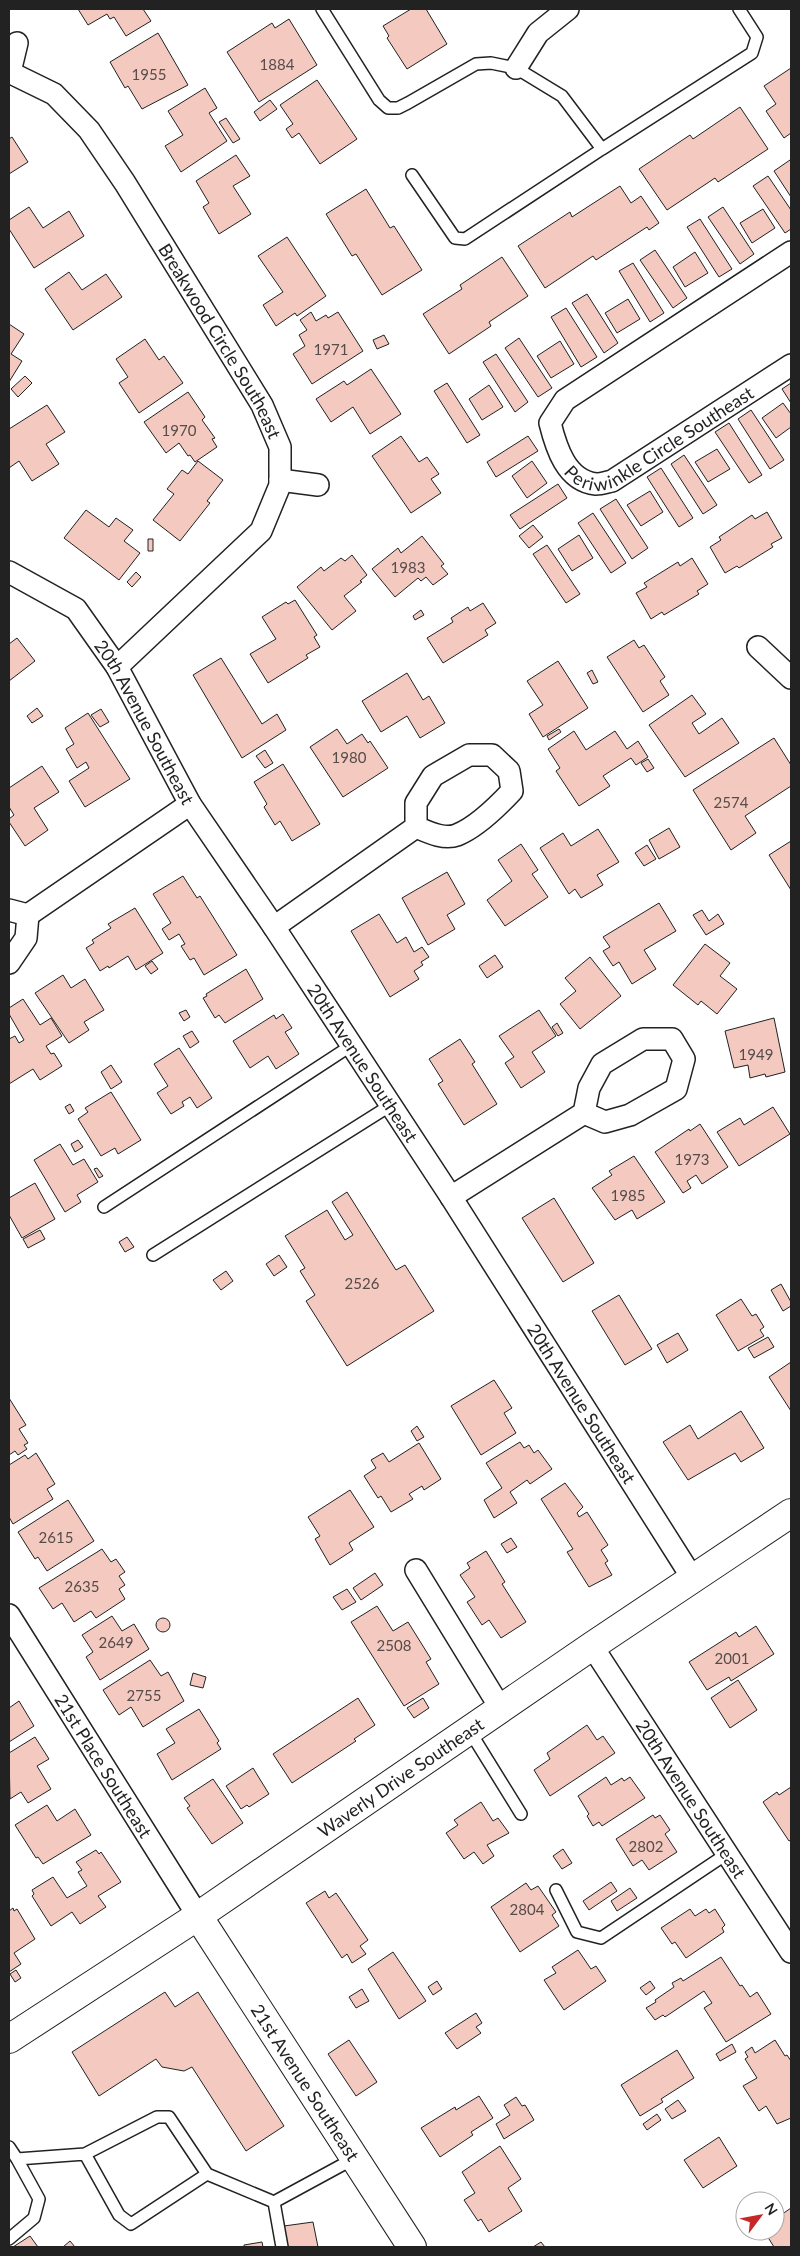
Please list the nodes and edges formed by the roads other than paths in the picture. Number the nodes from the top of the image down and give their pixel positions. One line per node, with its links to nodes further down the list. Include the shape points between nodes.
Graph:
1 (322, 9): 5 (lane, via 379,100 388,108 398,108 476,64)
2 (568, 9): 5 (street, via 538,33)
3 (739, 9): 7 (lane, via 757,37 752,53)
4 (17, 43): 6 (street)
5 (516, 68): 7 (lane, via 562,96)
6 (9, 72): 11 (street, Breakwood Circle Southeast, via 54,94 89,130 125,183 262,405 280,447)
7 (602, 149): 8 (lane, via 465,239 454,238)
8 (412, 175)
9 (791, 252): 10 (street, Periwinkle Circle Southeast, via 565,400 550,423 557,450 576,477 596,484 612,481)
10 (791, 365)
11 (280, 480): 12 (street); 15 (street, Breakwood Circle Southeast, via 261,531)
12 (318, 485)
13 (9, 572): 15 (street, 20th Avenue Southeast, via 76,609)
14 (758, 647): 16 (street)
15 (117, 667): 17 (street, 20th Avenue Southeast)
16 (791, 678)
17 (190, 804): 19 (street); 20 (street, 20th Avenue Southeast)
18 (416, 827): 18 (street, via 416,803 433,776 469,755 492,755 510,771 512,791 492,811 456,836 436,835); 20 (street)
19 (18, 913): 21 (street, via 26,938)
20 (274, 927): 22 (street, 20th Avenue Southeast)
21 (9, 963)
22 (352, 1045): 23 (street, 20th Avenue Southeast); 26 (lane)
23 (390, 1105): 25 (street, 20th Avenue Southeast); 27 (lane)
24 (584, 1113): 24 (street, via 589,1088 602,1064 643,1039 672,1039 684,1059 676,1089 630,1115 605,1122); 25 (street)
25 (450, 1197): 30 (street, 20th Avenue Southeast)
26 (104, 1207)
27 (153, 1255)
28 (791, 1513): 30 (main road, Waverly Drive Southeast)
29 (416, 1570): 33 (street)
30 (693, 1579): 32 (main road, Waverly Drive Southeast)
31 (9, 1616): 38 (street, 21st Place Southeast)
32 (592, 1646): 33 (main road, Waverly Drive Southeast); 36 (street, 20th Avenue Southeast)
33 (501, 1709): 34 (main road, Waverly Drive Southeast)
34 (469, 1730): 35 (lane); 38 (main road, Waverly Drive Southeast)
35 (522, 1814)
36 (728, 1853): 37 (lane, via 602,1938 577,1932); 39 (street, 20th Avenue Southeast)
37 (556, 1890)
38 (198, 1916): 40 (main road, Waverly Drive Southeast); 43 (main road, 21st Avenue Southeast)
39 (791, 1952)
40 (9, 2038)
41 (9, 2147): 44 (lane)
42 (86, 2154): 44 (lane); 45 (lane, via 157,2117 169,2117); 45 (lane, via 119,2215 131,2224)
43 (355, 2158): 46 (lane); 49 (main road, 21st Avenue Southeast)
44 (17, 2159): 47 (lane, via 39,2199 34,2218)
45 (207, 2174): 46 (lane)
46 (274, 2202): 48 (lane)
47 (9, 2239)
48 (282, 2247)
49 (412, 2247)

